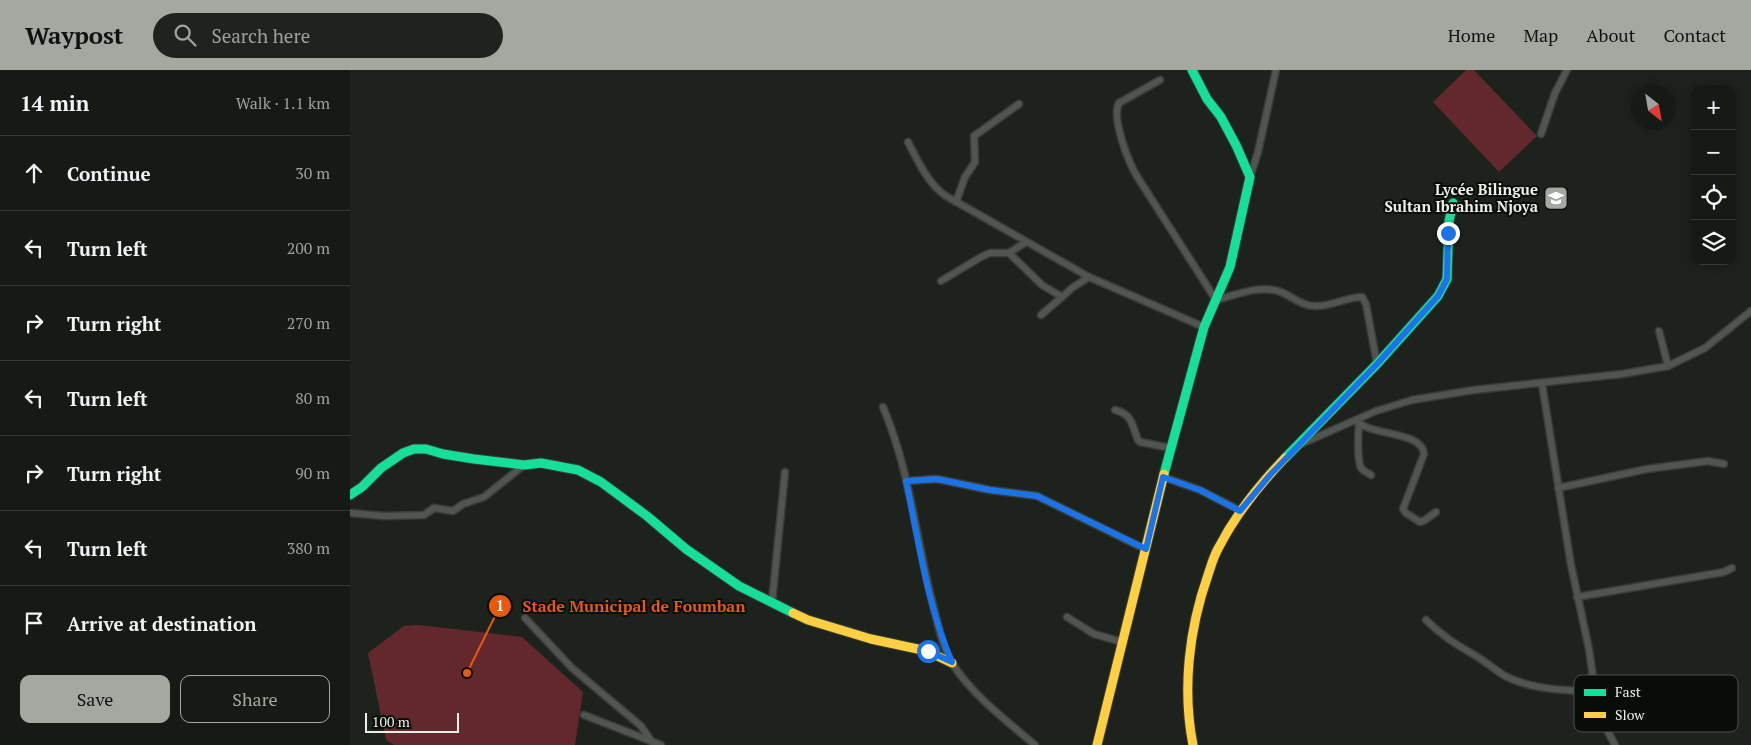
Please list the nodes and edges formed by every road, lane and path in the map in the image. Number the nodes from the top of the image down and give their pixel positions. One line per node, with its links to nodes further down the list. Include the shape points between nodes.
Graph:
1 (1192, 70): 8 (street, via 1224,123)
2 (1276, 70): 8 (street)
3 (1567, 70): 6 (street)
4 (1160, 80): 16 (street, via 1117,107 1124,147 1138,178)
5 (1019, 104): 9 (street, via 974,136 975,162)
6 (1541, 134)
7 (908, 142): 9 (street, via 940,193)
8 (1250, 177): 16 (street, via 1234,254)
9 (956, 202): 11 (street)
10 (1453, 202): 21 (street, via 1445,285)
11 (1026, 242): 12 (street); 13 (street)
12 (1008, 253): 14 (street, via 990,253); 15 (street, via 1042,285)
13 (1089, 277): 15 (street); 19 (street)
14 (941, 281)
15 (1062, 297): 18 (street)
16 (1216, 300): 19 (street); 21 (street, via 1266,289 1278,290 1308,306 1362,297)
17 (1751, 311): 22 (street, via 1705,348)
18 (1041, 315)
19 (1204, 327): 28 (street)
20 (1659, 331): 22 (street)
21 (1377, 364): 27 (street)
22 (1668, 366): 23 (street)
23 (1542, 384): 26 (street, via 1412,400); 35 (street)
24 (883, 407): 34 (street)
25 (1114, 410): 28 (street, via 1127,415 1140,442)
26 (1358, 422): 27 (street); 32 (street, via 1361,468); 38 (street, via 1370,429 1416,441 1424,449 1403,508 1420,522)
27 (1299, 445): 37 (street)
28 (1171, 448): 33 (street)
29 (1724, 464): 35 (street, via 1708,461 1647,469)
30 (524, 465): 36 (street, via 414,449 381,468); 39 (street, via 484,497 453,511 434,508 424,515 384,516); 43 (street, via 541,463 590,475 713,569)
31 (785, 472): 43 (street)
32 (1371, 475)
33 (1163, 477): 37 (street, via 1200,490); 40 (street)
34 (906, 481): 40 (street, via 937,479 1037,496); 48 (street, via 926,579)
35 (1558, 488): 42 (street)
36 (350, 495)
37 (1240, 511): 57 (street, via 1211,564 1192,635 1188,706)
38 (1436, 512)
39 (350, 513)
40 (1146, 549): 47 (street)
41 (1732, 568): 42 (street)
42 (1577, 597): 49 (street)
43 (772, 602): 48 (street, via 808,620 871,639 928,651)
44 (1067, 617): 47 (street, via 1094,634)
45 (526, 618): 53 (street, via 572,668 641,726)
46 (1426, 620): 50 (street, via 1449,640 1505,676 1529,685)
47 (1122, 642): 56 (street)
48 (952, 662): 55 (street, via 982,699)
49 (1593, 675)
50 (1574, 691)
51 (584, 714): 53 (street)
52 (1608, 732): 58 (street)
53 (653, 744): 54 (street)
54 (661, 745)
55 (1035, 745)
56 (1097, 745)
57 (1193, 745)
58 (1615, 745)

